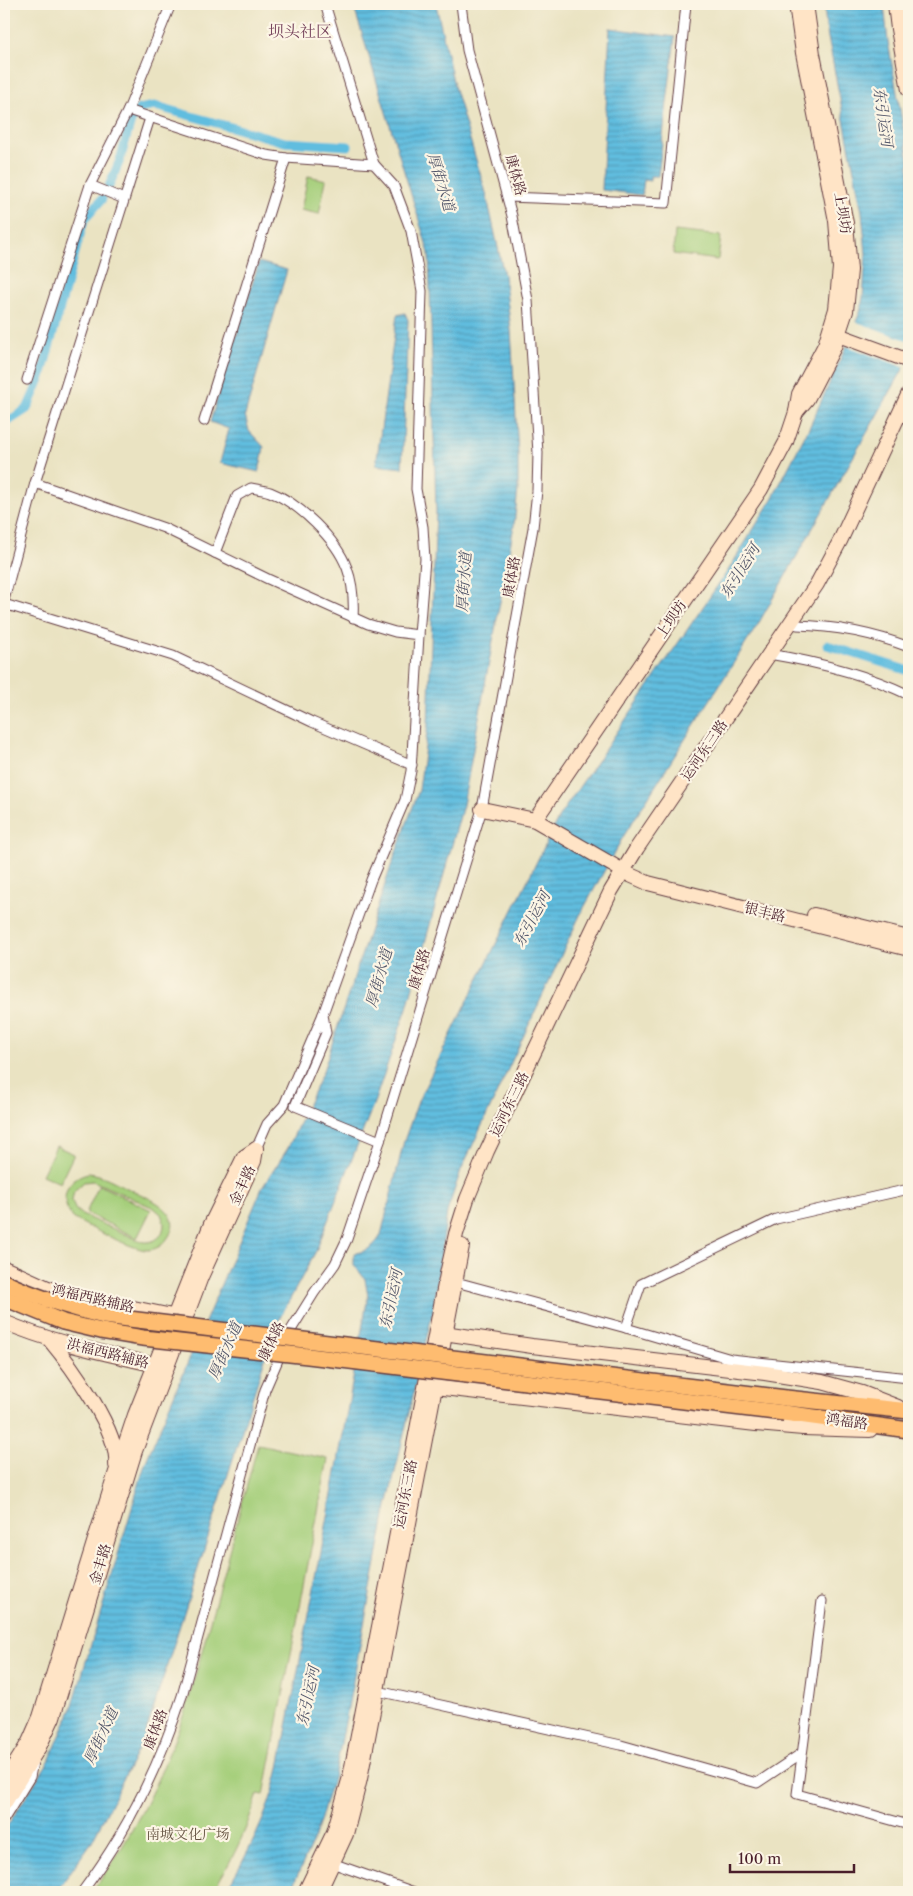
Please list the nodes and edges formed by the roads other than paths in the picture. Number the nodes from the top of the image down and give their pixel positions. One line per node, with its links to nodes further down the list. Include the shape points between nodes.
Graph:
1 (171, 4): 11 (street)
2 (325, 4): 14 (street)
3 (461, 4): 16 (street, 康体路, via 468,50)
4 (686, 4): 16 (street, via 666,203)
5 (796, 4): 18 (street, 上坝坊, via 839,245)
6 (806, 4): 18 (street, 上坝坊, via 849,247 848,294)
7 (895, 4): 10 (street)
8 (904, 4): 9 (street)
9 (909, 45)
10 (909, 90)
11 (128, 110): 12 (street); 15 (street)
12 (150, 118): 13 (street, via 266,155); 17 (street)
13 (286, 158): 14 (street); 24 (street)
14 (374, 164): 31 (street, via 394,186 411,231 422,292 416,489 426,559)
15 (90, 185): 17 (street); 21 (street)
16 (508, 197): 36 (street, 康体路, via 524,272 531,328 538,491)
17 (124, 199): 25 (street)
18 (839, 330): 19 (street); 20 (street); 37 (street, 上坝坊, via 834,348 807,399 796,412 786,442 761,489)
19 (909, 351)
20 (909, 360)
21 (27, 380)
22 (909, 393): 33 (street, 运河东三路, via 840,541)
23 (909, 412): 30 (street, 运河东三路, via 824,587)
24 (204, 421)
25 (35, 483): 26 (street, via 164,528); 27 (street)
26 (215, 553): 29 (street); 29 (street, via 237,496 251,488 270,492 299,510 332,539 348,569 354,599)
27 (4, 600)
28 (4, 604): 35 (street, via 173,656)
29 (353, 618): 31 (street, via 395,632)
30 (797, 625): 32 (street, via 865,632); 33 (street, 运河东三路)
31 (419, 635): 35 (street)
32 (909, 647)
33 (773, 654): 34 (street, via 814,662); 38 (street, 运河东三路)
34 (909, 695)
35 (412, 765): 41 (street, via 405,800 371,880)
36 (482, 809): 37 (street); 42 (street, 康体路)
37 (535, 820): 38 (street)
38 (629, 871): 39 (street, 银丰路); 40 (street, 银丰路, via 648,883); 47 (street, 运河东三路, via 475,1200 464,1234); 52 (street, 运河东三路, via 591,932 487,1151 456,1234)
39 (909, 938)
40 (909, 949)
41 (323, 1014): 42 (street, via 326,1033 295,1106); 43 (street, via 284,1105 267,1124)
42 (380, 1141): 69 (street, 康体路, via 342,1252 291,1330 265,1390 169,1734 127,1824)
43 (256, 1149): 49 (street, 金丰路, via 254,1161)
44 (909, 1189): 51 (street, via 776,1219 641,1284)
45 (4, 1268): 49 (street, 鸿福西路辅路, via 75,1296)
46 (4, 1282): 57 (main road, 鸿福路, bridge, via 66,1307 104,1316)
47 (456, 1282): 51 (street); 52 (street, 运河东三路)
48 (4, 1298): 58 (main road, 鸿福路, bridge, via 63,1322 143,1338)
49 (180, 1317): 54 (street, 金丰路)
50 (4, 1322): 53 (street)
51 (626, 1328): 55 (street, via 731,1359)
52 (440, 1332): 56 (street, 运河东三路); 57 (street, via 822,1382)
53 (49, 1338): 54 (street, 洪福西路辅路); 59 (street, via 89,1395 107,1429 116,1454)
54 (161, 1366): 59 (street, 金丰路); 63 (street, 金丰路, via 62,1690)
55 (909, 1378)
56 (430, 1386): 58 (street, via 766,1425 843,1430); 61 (street, 运河东三路)
57 (909, 1411)
58 (909, 1429)
59 (114, 1475): 64 (street, 金丰路, via 40,1717)
60 (822, 1601): 62 (street)
61 (373, 1690): 62 (street, via 621,1745 757,1783); 68 (street, 运河东三路, via 346,1834)
62 (802, 1753): 67 (street, via 796,1794)
63 (34, 1757): 65 (street, 金丰路); 66 (street, via 30,1777)
64 (4, 1782)
65 (4, 1804)
66 (4, 1819)
67 (909, 1825)
68 (327, 1862): 70 (street, 运河东三路); 71 (street, 运河东三路); 72 (street)
69 (82, 1892)
70 (305, 1892)
71 (319, 1892)
72 (414, 1892)

